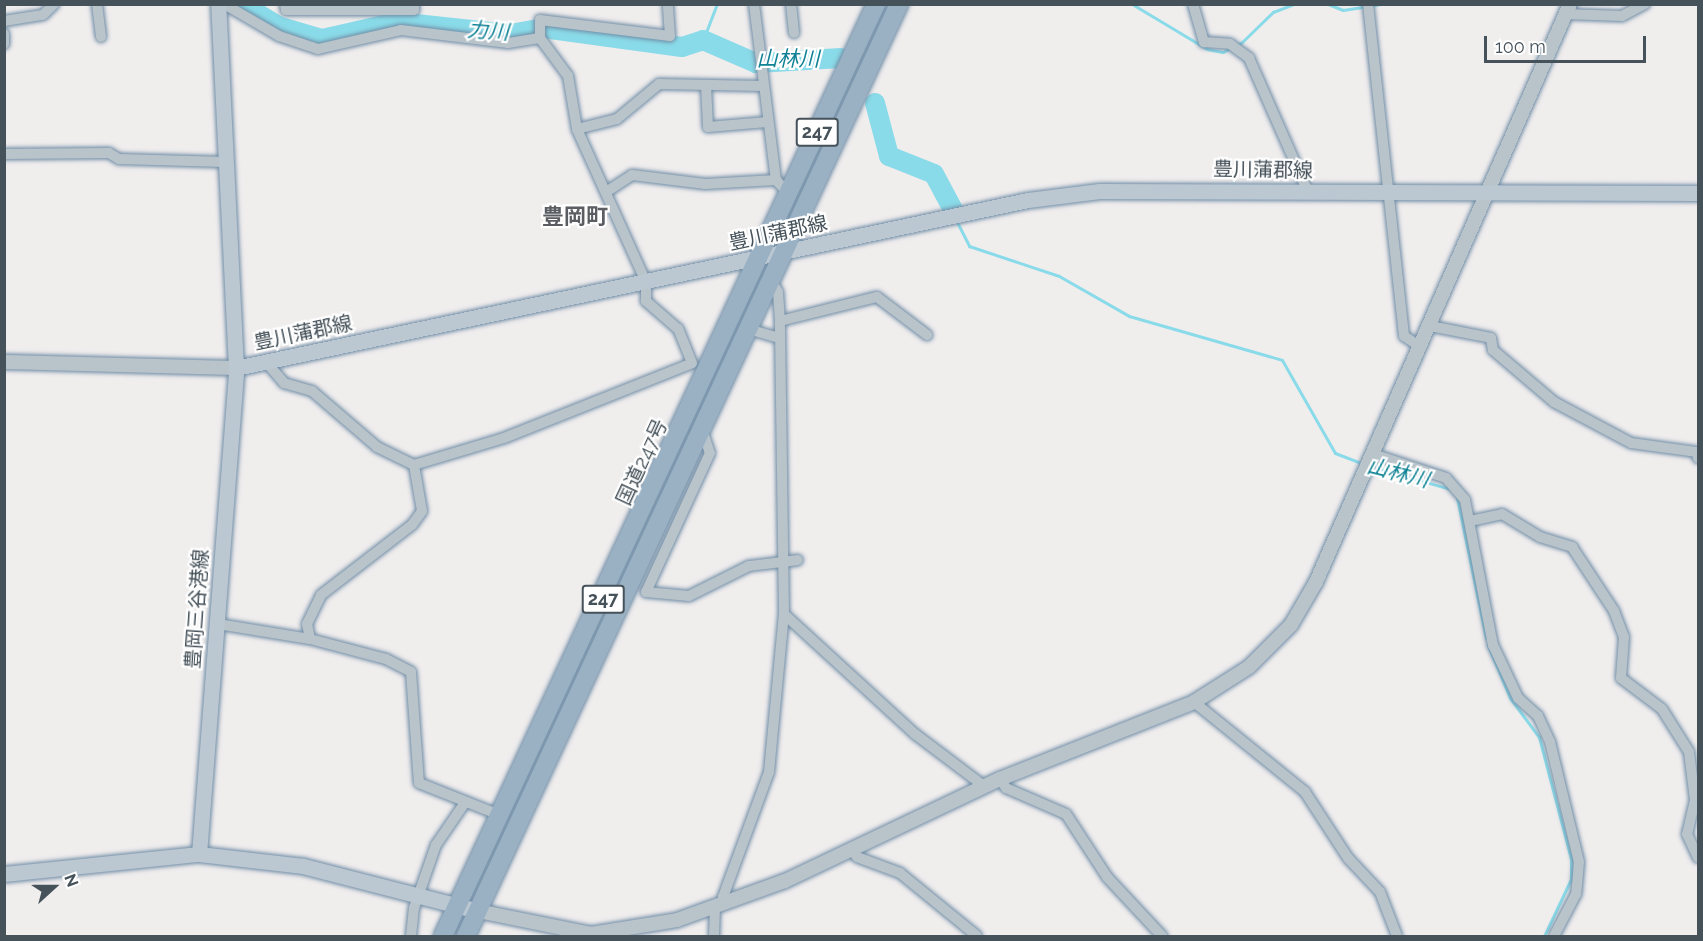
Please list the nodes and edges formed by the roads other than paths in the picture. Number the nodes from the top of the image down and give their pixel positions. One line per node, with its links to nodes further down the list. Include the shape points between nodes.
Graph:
1 (54, 4): 17 (street, via 43,15)
2 (97, 4): 21 (street)
3 (218, 4): 28 (main road, 豊川蒲郡線)
4 (224, 4): 18 (street, via 279,36 318,49 401,30 508,43)
5 (285, 4): 14 (street, via 286,10)
6 (414, 4): 14 (street, via 414,10)
7 (668, 4): 18 (street, via 670,36 627,27 540,20)
8 (754, 4): 24 (street)
9 (791, 4): 19 (street)
10 (876, 4): 29 (highway, 国道247号 / 247)
11 (899, 4): 35 (highway, 国道247号 / 247)
12 (1193, 4): 31 (street, via 1204,42 1235,48 1249,58)
13 (1645, 4): 16 (street, via 1622,16)
14 (350, 7)
15 (1368, 8): 34 (street)
16 (1568, 9): 32 (street)
17 (4, 21)
18 (540, 32): 26 (street, via 568,76)
19 (794, 33)
20 (4, 34): 22 (street)
21 (101, 37)
22 (4, 44)
23 (706, 85): 24 (street); 25 (street, via 708,127); 26 (street, via 659,84 617,119)
24 (764, 86): 25 (street)
25 (767, 122): 29 (street)
26 (577, 129): 30 (street)
27 (4, 154): 28 (street, via 109,153 119,159)
28 (225, 162): 47 (main road, 豊川蒲郡線)
29 (782, 187): 30 (street, via 705,184 632,175); 36 (highway, 国道247号 / 247)
30 (606, 192): 38 (street)
31 (1308, 192): 34 (main road, 豊川蒲郡線); 35 (main road, 豊川蒲郡線, via 1098,191 1028,200)
32 (1486, 192): 33 (main road, 豊川蒲郡線); 34 (main road, 豊川蒲郡線); 40 (street)
33 (1698, 193)
34 (1388, 194): 44 (street, via 1404,336)
35 (783, 254): 36 (main road, 豊川蒲郡線); 37 (highway, 国道247号 / 247)
36 (760, 260): 38 (main road, 豊川蒲郡線); 63 (highway, 国道247号 / 247)
37 (771, 281): 39 (street, via 778,292); 41 (highway, 国道247号 / 247)
38 (646, 282): 46 (main road, 豊川蒲郡線); 51 (street, via 646,300 678,329 692,363 504,438)
39 (780, 321): 42 (street, via 876,297); 43 (street)
40 (1430, 326): 44 (street); 50 (street, via 1491,338 1493,350 1554,402 1631,443 1696,453)
41 (748, 329): 43 (street); 48 (highway, 国道247号 / 247)
42 (927, 335)
43 (779, 338): 54 (street)
44 (1421, 347): 49 (street)
45 (4, 362): 47 (street)
46 (266, 362): 47 (main road, 豊川蒲郡線); 51 (street, via 284,383 312,391 377,447)
47 (236, 368): 56 (main road, 豊岡三谷港線)
48 (702, 429): 54 (street, via 710,453 646,592 689,596 748,566); 71 (highway, 国道247号 / 247)
49 (1372, 456): 52 (street, via 1446,478 1459,487); 58 (street, via 1316,582 1291,624 1249,668)
50 (1698, 458)
51 (414, 465): 57 (street, via 422,511 412,525 321,595 307,624)
52 (1470, 521): 59 (street, via 1502,514 1540,537 1572,547 1614,611 1624,637 1622,678 1662,709); 79 (street, via 1493,645 1518,698 1538,716 1550,742 1579,862 1576,894)
53 (798, 560): 54 (street)
54 (783, 562): 55 (street)
55 (784, 614): 61 (street, via 906,727); 69 (street, via 769,772)
56 (218, 624): 57 (street); 65 (main road, 豊岡三谷港線)
57 (310, 639): 62 (street, via 386,659 411,672 419,783)
58 (1194, 702): 60 (street); 78 (street, via 1305,792 1348,858 1380,892)
59 (1697, 772): 66 (street, via 1687,834)
60 (1000, 779): 61 (street); 77 (street, via 1006,788 1066,814 1107,877)
61 (985, 787): 64 (street)
62 (464, 804): 63 (street); 68 (street, via 436,845)
63 (502, 816): 70 (highway, 国道247号 / 247)
64 (852, 849): 69 (street); 76 (street, via 857,857 900,873)
65 (199, 854): 67 (main road); 68 (main road, via 303,866)
66 (1698, 858)
67 (4, 874)
68 (417, 894): 70 (main road); 72 (street)
69 (721, 904): 71 (street, via 631,931 591,934); 75 (street)
70 (458, 905): 71 (main road); 73 (highway, 国道247号 / 247)
71 (478, 911): 74 (highway, 国道247号 / 247)
72 (411, 936)
73 (443, 936)
74 (466, 936)
75 (714, 936)
76 (977, 936)
77 (1162, 936)
78 (1397, 936)
79 (1554, 936)

